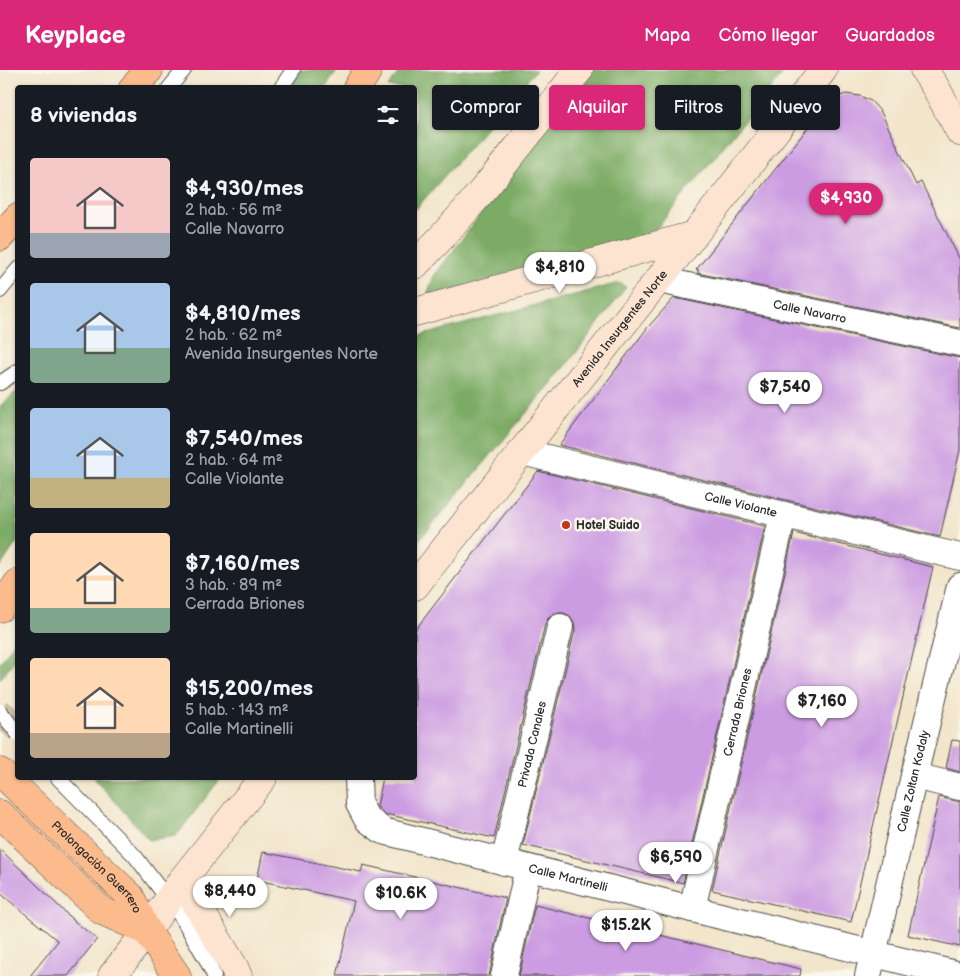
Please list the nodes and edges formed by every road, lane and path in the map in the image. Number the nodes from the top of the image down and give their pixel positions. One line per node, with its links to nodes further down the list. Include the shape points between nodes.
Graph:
1 (140, 70): 9 (main road)
2 (149, 70): 10 (main road)
3 (184, 70): 11 (lane)
4 (293, 70): 12 (lane)
5 (368, 70): 13 (main road)
6 (579, 70): 18 (main road, via 491,180)
7 (823, 70): 16 (main road, Avenida Insurgentes Norte)
8 (924, 70): 14 (main road)
9 (134, 85)
10 (135, 85)
11 (172, 85)
12 (283, 85)
13 (359, 85)
14 (960, 132)
15 (15, 220): 17 (main road)
16 (694, 236): 20 (main road, Avenida Insurgentes Norte); 22 (main road)
17 (0, 237)
18 (417, 263)
19 (15, 272): 21 (lane)
20 (658, 280): 23 (street, Calle Navarro); 26 (main road, Avenida Insurgentes Norte)
21 (0, 290)
22 (417, 311)
23 (960, 343)
24 (15, 373): 25 (lane)
25 (0, 383)
26 (522, 452): 27 (street, Calle Violante); 29 (main road, Avenida Insurgentes Norte)
27 (783, 515): 28 (street, Calle Violante); 45 (street, Cerrada Briones)
28 (960, 557)
29 (417, 583)
30 (960, 586): 37 (street, Calle Zoltan Kodaly)
31 (15, 587): 32 (main road)
32 (0, 608)
33 (560, 627): 43 (street, Privada Canales)
34 (0, 711): 35 (lane, bridge)
35 (15, 730)
36 (0, 772): 46 (main road, Prolongación Guerrero, via 130,896)
37 (914, 776): 41 (street); 47 (street, Calle Zoltan Kodaly)
38 (60, 780): 44 (lane, via 135,856)
39 (261, 780): 44 (main road)
40 (358, 780): 43 (street, Calle Martinelli, via 359,804 367,819 383,831)
41 (960, 787)
42 (0, 814): 46 (main road, via 102,911)
43 (516, 865): 45 (street, Calle Martinelli); 53 (street, Privada Canales)
44 (175, 890): 46 (main road); 51 (lane, via 187,927); 52 (main road, via 234,966)
45 (692, 909): 47 (street, Calle Martinelli)
46 (148, 932): 49 (main road); 50 (main road, Prolongación Guerrero)
47 (870, 965): 48 (street, Calle Martinelli)
48 (960, 975)
49 (112, 976)
50 (177, 976)
51 (214, 976)
52 (238, 976)
53 (504, 976)

